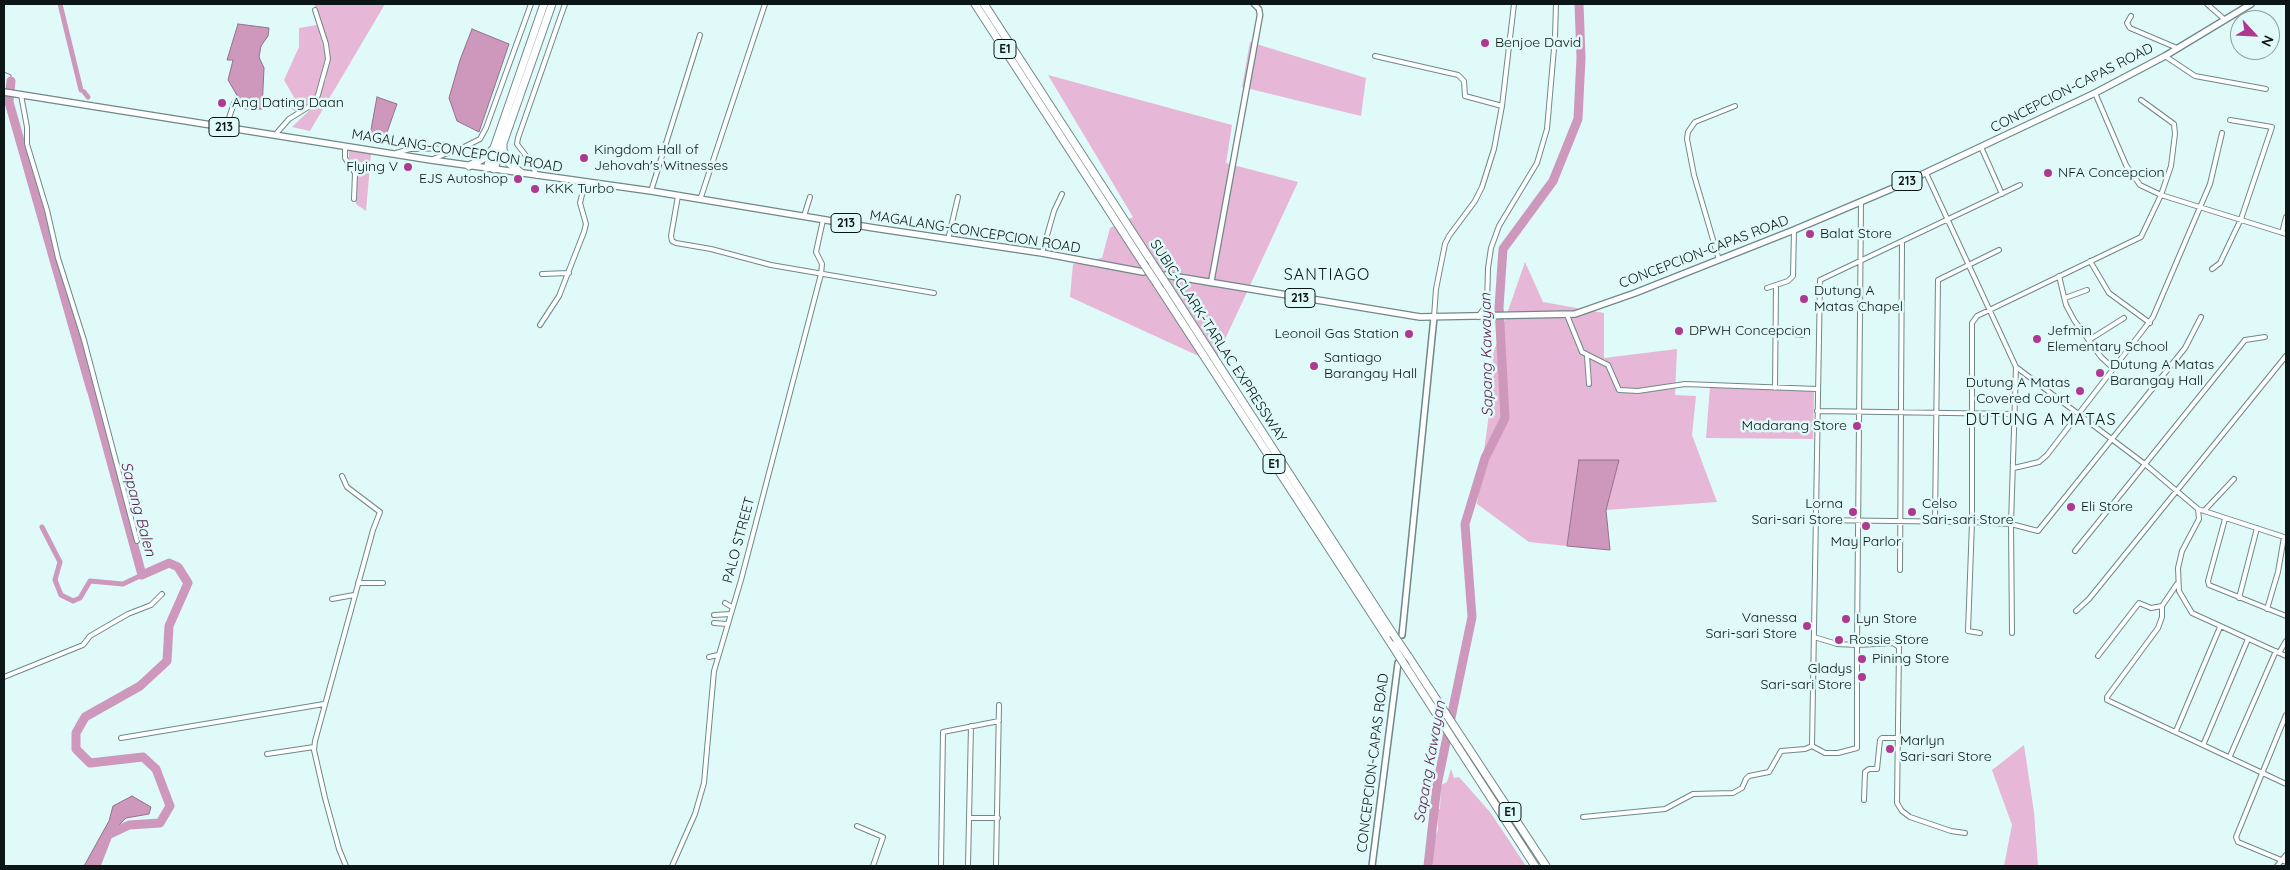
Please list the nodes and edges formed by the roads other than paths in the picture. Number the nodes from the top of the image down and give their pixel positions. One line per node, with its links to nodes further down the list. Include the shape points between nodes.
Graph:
1 (530, 4): 36 (street, via 486,128 480,139)
2 (544, 4): 33 (highway)
3 (552, 4): 33 (highway)
4 (565, 4): 43 (street, via 517,144)
5 (765, 4): 54 (street)
6 (976, 4): 192 (highway, SUBIC-CLARK-TARLAC EXPRESSWAY / E1, bridge)
7 (984, 4): 193 (highway, SUBIC-CLARK-TARLAC EXPRESSWAY / E1, bridge)
8 (1254, 4): 79 (street, via 1260,15)
9 (1514, 4): 27 (street)
10 (1556, 4): 88 (street, via 1547,129 1537,164 1499,226 1491,248 1487,304)
11 (2207, 4): 13 (street)
12 (2250, 4): 16 (main road, CONCEPCION-CAPAS ROAD / 213)
13 (2213, 6): 16 (street)
14 (315, 10): 32 (street, via 328,59 318,95 314,104 289,119)
15 (2131, 16): 18 (street, via 2127,23 2130,28)
16 (2224, 20): 18 (main road, CONCEPCION-CAPAS ROAD / 213)
17 (700, 35): 46 (street)
18 (2177, 48): 20 (main road, CONCEPCION-CAPAS ROAD / 213)
19 (1375, 56): 27 (street, via 1458,75 1464,81 1465,96)
20 (2165, 56): 21 (street, via 2194,76); 23 (main road, CONCEPCION-CAPAS ROAD / 213)
21 (2266, 89)
22 (4, 92): 24 (main road, MAGALANG-CONCEPCION ROAD / 213)
23 (2095, 93): 35 (main road, CONCEPCION-CAPAS ROAD / 213); 50 (street, via 2135,180)
24 (19, 94): 30 (main road, MAGALANG-CONCEPCION ROAD / 213); 127 (street, via 27,127 27,144 48,210 58,258 84,340)
25 (2141, 100): 50 (street, via 2175,128 2174,150)
26 (234, 103): 30 (street)
27 (1502, 106): 87 (street, via 1485,180 1446,244 1436,289)
28 (1735, 106): 68 (street, via 1695,122 1687,139)
29 (2230, 120): 60 (street, via 2272,127)
30 (226, 127): 32 (main road, MAGALANG-CONCEPCION ROAD / 213)
31 (2222, 133): 56 (street, via 2210,184)
32 (275, 135): 34 (main road, MAGALANG-CONCEPCION ROAD / 213)
33 (500, 140): 39 (highway, via 488,154); 40 (highway); 41 (highway, via 509,163)
34 (345, 146): 37 (main road, MAGALANG-CONCEPCION ROAD / 213); 53 (street, via 345,158 355,173)
35 (1981, 147): 42 (main road, CONCEPCION-CAPAS ROAD / 213); 48 (street)
36 (462, 148): 37 (street, via 410,148); 38 (street)
37 (394, 154): 38 (main road, MAGALANG-CONCEPCION ROAD / 213)
38 (431, 160): 39 (main road, MAGALANG-CONCEPCION ROAD / 213)
39 (469, 166): 40 (main road, MAGALANG-CONCEPCION ROAD / 213)
40 (490, 169): 41 (main road, MAGALANG-CONCEPCION ROAD / 213)
41 (521, 173): 43 (main road, MAGALANG-CONCEPCION ROAD / 213)
42 (1926, 173): 55 (main road, CONCEPCION-CAPAS ROAD / 213); 61 (street)
43 (537, 176): 44 (main road, MAGALANG-CONCEPCION ROAD / 213)
44 (585, 182): 46 (main road, MAGALANG-CONCEPCION ROAD / 213); 74 (street, via 580,203 586,224)
45 (2020, 185): 48 (street)
46 (651, 191): 49 (main road, MAGALANG-CONCEPCION ROAD / 213)
47 (1062, 194): 67 (street)
48 (2002, 194): 61 (street)
49 (678, 196): 54 (main road, MAGALANG-CONCEPCION ROAD / 213); 76 (street, via 671,236 673,242)
50 (2161, 196): 56 (street); 70 (street, via 2142,237)
51 (810, 197): 57 (street)
52 (958, 197): 64 (street)
53 (354, 199)
54 (700, 200): 57 (main road, MAGALANG-CONCEPCION ROAD / 213)
55 (1861, 202): 62 (main road, CONCEPCION-CAPAS ROAD / 213); 69 (street)
56 (2199, 207): 60 (street); 91 (street)
57 (804, 216): 59 (main road, MAGALANG-CONCEPCION ROAD / 213)
58 (2286, 217): 63 (street)
59 (824, 219): 64 (main road, MAGALANG-CONCEPCION ROAD / 213); 76 (street, PALO STREET, via 816,252 821,259)
60 (2241, 219): 63 (street); 72 (street, via 2220,263)
61 (1948, 220): 65 (street); 71 (street)
62 (1794, 230): 68 (main road, CONCEPCION-CAPAS ROAD / 213); 80 (street, via 1793,276)
63 (2284, 234)
64 (948, 240): 67 (main road, MAGALANG-CONCEPCION ROAD / 213)
65 (1902, 242): 69 (street); 106 (street)
66 (1999, 250): 71 (street)
67 (1042, 253): 73 (main road, MAGALANG-CONCEPCION ROAD / 213)
68 (1718, 260): 86 (main road, CONCEPCION-CAPAS ROAD / 213, via 1635,293)
69 (1859, 260): 103 (street, via 1824,276 1818,284); 105 (street)
70 (2090, 261): 78 (street); 91 (street, via 2109,293)
71 (1968, 265): 85 (street); 107 (street, via 1938,280)
72 (2212, 269)
73 (1143, 272)
74 (569, 273): 75 (street); 92 (street)
75 (542, 274)
76 (821, 274): 83 (street); 139 (street, PALO STREET)
77 (1166, 275): 79 (main road, 213)
78 (2059, 276): 84 (street); 85 (street)
79 (1211, 283): 87 (main road, 213)
80 (1776, 285): 81 (street); 93 (street)
81 (1766, 288)
82 (2087, 290): 84 (street)
83 (934, 293)
84 (2065, 298): 96 (street, via 2069,311)
85 (1990, 309): 99 (street); 108 (street, via 1976,316 1972,322)
86 (1567, 315): 88 (main road, CONCEPCION-CAPAS ROAD / 213); 97 (street, via 1578,347)
87 (1434, 317): 88 (main road, CONCEPCION-CAPAS ROAD / 213); 150 (main road)
88 (1481, 317)
89 (2201, 317): 111 (street, via 2185,348)
90 (2124, 318): 96 (street)
91 (2150, 322): 100 (street)
92 (540, 325)
93 (1776, 332): 94 (street); 102 (street)
94 (1803, 335)
95 (2265, 337): 112 (street, via 2244,340)
96 (2089, 340): 100 (street)
97 (1587, 356): 101 (street); 102 (street, via 1608,365 1617,388 1623,391 1685,384)
98 (2286, 356): 116 (street)
99 (2016, 367): 109 (street); 110 (street)
100 (2113, 368): 110 (street)
101 (1589, 384)
102 (1775, 388): 103 (street)
103 (1817, 389): 104 (street)
104 (1816, 411): 105 (street); 120 (street)
105 (1859, 412): 106 (street); 122 (street)
106 (1901, 412): 107 (street); 121 (street)
107 (1936, 412): 108 (street); 123 (street)
108 (1971, 413): 109 (street); 124 (street)
109 (2014, 414): 113 (street)
110 (2079, 414): 111 (street); 113 (street, via 2040,462)
111 (2112, 439): 112 (street); 125 (street, via 2042,529 2034,531)
112 (2146, 465): 116 (street); 128 (street)
113 (2014, 468): 125 (street)
114 (342, 476): 130 (street, via 347,488 380,512)
115 (2234, 479): 118 (street)
116 (2177, 491): 117 (street); 141 (street)
117 (2198, 509): 118 (street); 132 (street, via 2199,519 2179,560)
118 (2204, 511): 119 (street)
119 (2225, 518): 126 (street); 135 (street, via 2208,583 2218,591)
120 (1814, 520): 122 (street); 151 (street)
121 (1901, 520): 122 (street); 123 (street); 129 (street)
122 (1858, 522): 154 (street)
123 (1935, 522): 124 (street)
124 (1972, 522): 125 (street); 148 (street, via 1968,631)
125 (2011, 524): 149 (street)
126 (2258, 528): 135 (street); 140 (street, via 2284,537)
127 (137, 541)
128 (2075, 551)
129 (1900, 570)
130 (358, 583): 131 (street); 134 (street)
131 (383, 583)
132 (2177, 584): 138 (street); 147 (street, via 2192,613)
133 (162, 594): 161 (street, via 151,606 128,614 90,636 83,645)
134 (354, 595): 136 (street); 162 (street)
135 (2239, 598): 140 (street)
136 (332, 599)
137 (725, 603): 139 (street)
138 (2162, 606): 157 (street, via 2151,608 2139,603); 167 (street, via 2158,628 2106,698)
139 (732, 607): 142 (street, PALO STREET)
140 (2267, 609): 144 (street)
141 (2076, 611)
142 (730, 614): 143 (street); 146 (street, PALO STREET)
143 (714, 615)
144 (2286, 616)
145 (714, 622): 146 (street)
146 (727, 624): 156 (street, PALO STREET)
147 (2220, 627): 152 (street); 167 (street)
148 (1980, 633)
149 (2012, 634)
150 (1402, 635)
151 (1814, 638): 154 (street); 171 (street)
152 (2248, 638): 155 (street); 170 (street)
153 (2286, 641): 155 (street)
154 (1857, 645): 169 (street, via 1893,643 1899,647); 171 (street, via 1858,748 1824,753)
155 (2278, 652): 158 (street); 174 (street)
156 (718, 655): 159 (street); 186 (street, PALO STREET, via 704,783 695,814)
157 (2098, 656)
158 (2286, 656)
159 (709, 657)
160 (1398, 663): 191 (main road, CONCEPCION-CAPAS ROAD)
161 (4, 677)
162 (324, 704): 168 (street); 172 (street)
163 (999, 705): 165 (street)
164 (2286, 715): 175 (street)
165 (999, 721): 166 (street); 180 (street)
166 (971, 726): 179 (street); 188 (street, via 943,732)
167 (2176, 731): 170 (street)
168 (121, 738)
169 (1899, 738): 177 (street, via 1880,740 1877,769 1865,772); 182 (street, via 1897,803 1902,811 1943,828)
170 (2204, 743): 174 (street)
171 (1812, 746): 178 (street, via 1781,751 1769,772 1750,776 1742,788 1733,793 1693,794 1665,809)
172 (314, 747): 173 (street); 185 (street, via 339,850)
173 (267, 754)
174 (2230, 756): 175 (street)
175 (2264, 772): 176 (street); 184 (street, via 2236,837 2238,842)
176 (2286, 784)
177 (1864, 800)
178 (1583, 817)
179 (970, 818): 180 (street); 189 (street)
180 (998, 818): 190 (street)
181 (857, 826): 187 (street, via 883,837)
182 (1966, 833)
183 (2286, 855): 184 (street)
184 (2284, 861): 194 (street)
185 (346, 866)
186 (672, 866)
187 (873, 866)
188 (941, 866)
189 (968, 866)
190 (996, 866)
191 (1372, 866)
192 (1535, 866)
193 (1546, 866)
194 (2277, 866)

